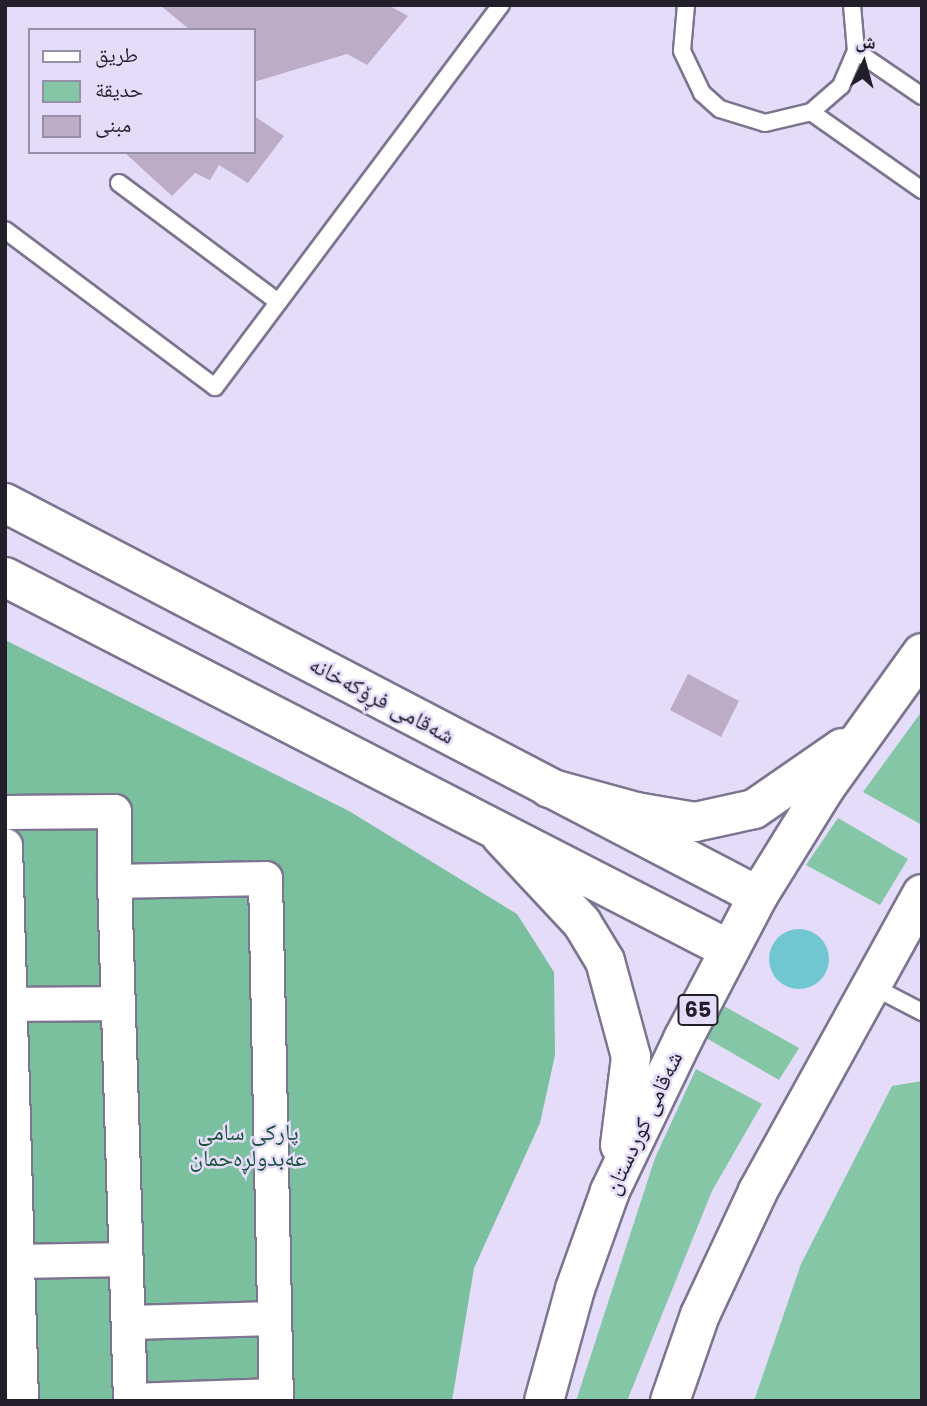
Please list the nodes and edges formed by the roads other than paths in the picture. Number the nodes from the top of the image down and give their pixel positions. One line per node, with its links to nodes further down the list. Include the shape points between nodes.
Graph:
1 (501, 5): 10 (lane)
2 (852, 5): 4 (lane)
3 (680, 8): 6 (lane, via 682,51 690,73 720,108 765,123)
4 (856, 51): 5 (lane); 6 (lane, via 841,86)
5 (922, 96)
6 (811, 112): 8 (lane)
7 (119, 183): 10 (lane)
8 (922, 190)
9 (5, 230): 10 (lane, via 215,387)
10 (278, 302)
11 (5, 503): 15 (main road, شەقامی فڕۆکەخانە)
12 (5, 577): 17 (main road)
13 (922, 653): 14 (main road, شەقامی کوردستان / 65)
14 (869, 729): 15 (main road, via 754,809 695,822 636,812); 21 (main road, شەقامی کوردستان / 65, via 825,788)
15 (549, 788): 21 (main road, شەقامی فڕۆکەخانە)
16 (5, 811): 19 (street, via 114,811)
17 (501, 836): 22 (main road); 27 (main road, via 582,923 605,961 622,1012 631,1057 625,1119)
18 (5, 845): 25 (street)
19 (114, 881): 24 (street); 30 (street, via 265,878)
20 (922, 894): 23 (main road)
21 (758, 896): 22 (main road, شەقامی کوردستان / 65)
22 (729, 949): 27 (main road, شەقامی کوردستان / 65)
23 (870, 985): 26 (lane); 37 (main road, via 758,1191 700,1315)
24 (117, 1003): 25 (street); 28 (street)
25 (10, 1004): 29 (street)
26 (922, 1013)
27 (610, 1191): 36 (main road, شەقامی کوردستان / 65, via 575,1289)
28 (126, 1259): 29 (street); 32 (street)
29 (16, 1261): 31 (street)
30 (274, 1318): 32 (street); 33 (street)
31 (12, 1321): 34 (street)
32 (129, 1322): 35 (street)
33 (276, 1398): 35 (street)
34 (22, 1401)
35 (130, 1401)
36 (544, 1401)
37 (670, 1401)

